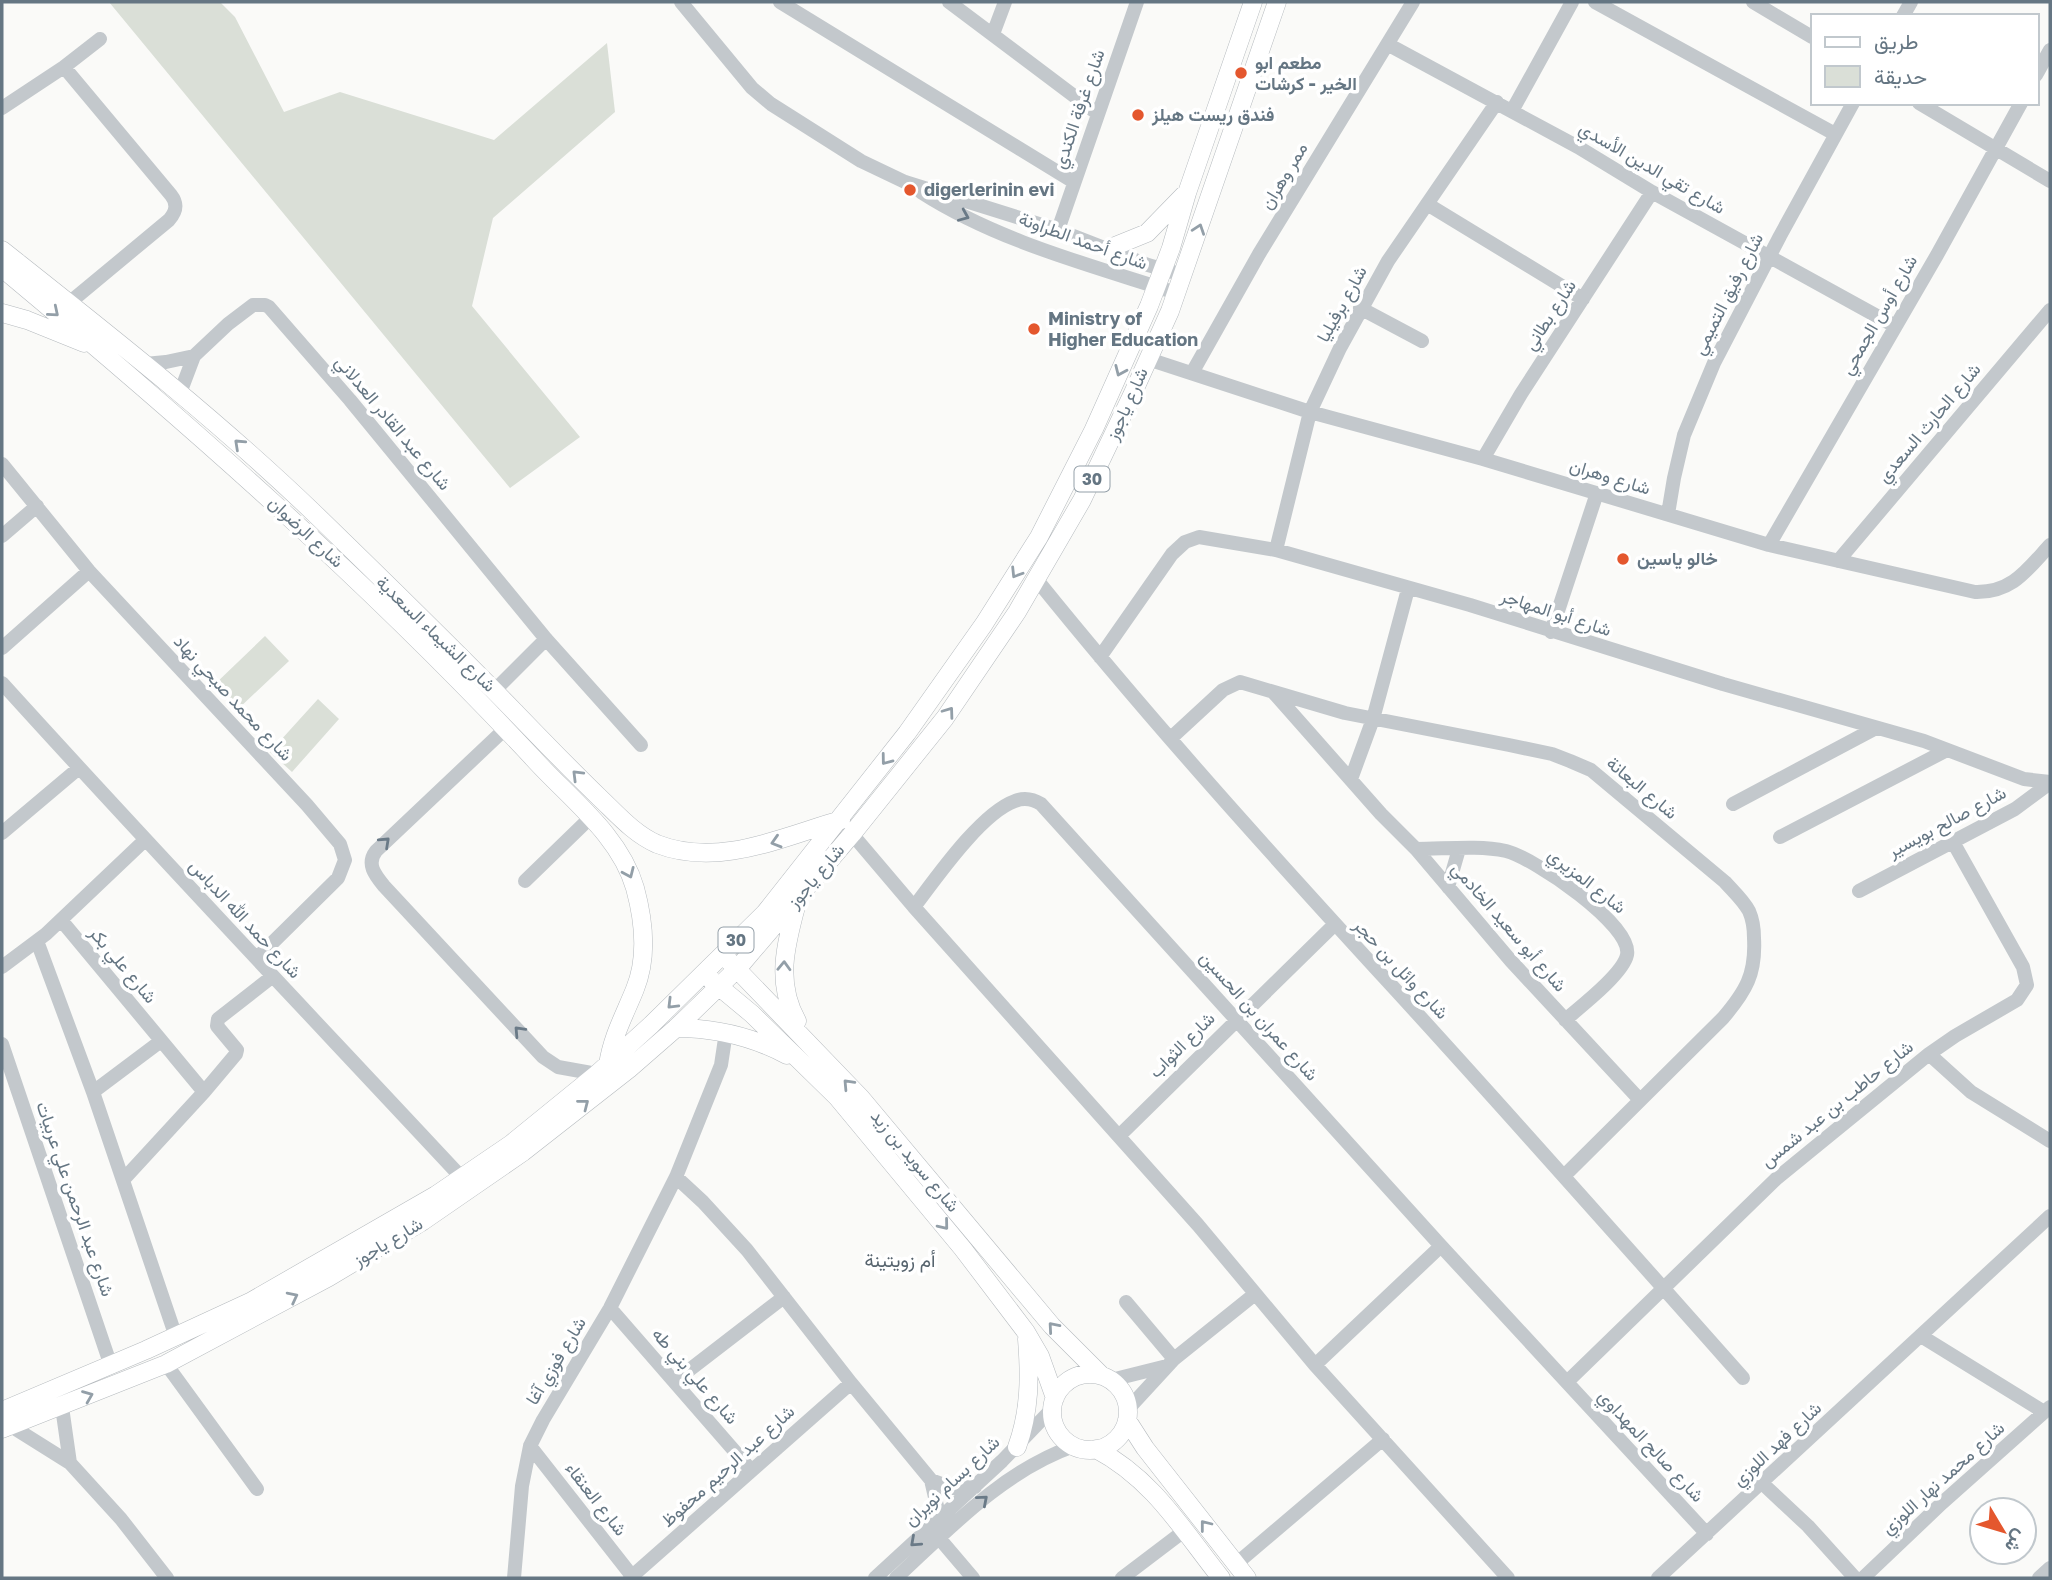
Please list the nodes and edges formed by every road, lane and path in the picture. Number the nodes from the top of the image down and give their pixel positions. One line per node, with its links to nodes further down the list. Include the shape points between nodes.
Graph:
1 (681, 2): 29 (street, شارع أحمد الطراونة, via 739,74 771,104 861,161)
2 (780, 2): 30 (street)
3 (949, 2): 12 (street)
4 (1005, 2): 12 (street)
5 (1136, 2): 25 (street, شارع غرفة الكندي)
6 (1253, 2): 31 (main road, شارع ياجوز / 30)
7 (1277, 2): 40 (main road, شارع ياجوز / 30, one-way to 7)
8 (1413, 2): 15 (street, ممر وهران)
9 (1572, 2): 24 (street)
10 (1595, 2): 26 (street)
11 (1753, 2): 13 (street)
12 (993, 34): 25 (street)
13 (1811, 36)
14 (100, 39): 17 (street)
15 (1389, 45): 19 (street, شارع تقي الدين الأسدي); 54 (street, ممر وهران, via 1287,207)
16 (2050, 50): 18 (street)
17 (64, 67): 23 (street); 44 (street, via 176,204 169,220)
18 (2038, 71)
19 (1497, 102): 24 (street, شارع تقي الدين الأسدي); 33 (street, شارع برفيليا)
20 (1852, 105): 26 (street, شارع رفيق التميمي)
21 (1922, 105): 27 (street)
22 (2020, 105): 27 (street, شارع أوس الجمحي)
23 (2, 108)
24 (1512, 111): 32 (street, شارع تقي الدين الأسدي)
25 (1097, 114): 30 (street, شارع غرفة الكندي)
26 (1835, 134): 37 (street, شارع رفيق التميمي)
27 (1996, 148): 28 (street); 48 (street, شارع أوس الجمحي)
28 (2050, 181)
29 (905, 182): 34 (street, شارع أحمد الطراونة); 41 (street, شارع أحمد الطراونة, one-way to 41, via 952,211 1060,257)
30 (1074, 182): 34 (street, شارع غرفة الكندي)
31 (1187, 192): 35 (main road, via 1147,233); 39 (main road, شارع ياجوز / 30)
32 (1651, 192): 37 (street, شارع تقي الدين الأسدي); 43 (street, شارع بطاني)
33 (1427, 204): 43 (street); 45 (street, شارع برفيليا)
34 (1058, 230): 35 (street, شارع أحمد الطراونة)
35 (1110, 248): 39 (street, شارع أحمد الطراونة)
36 (2, 250): 44 (main road)
37 (1769, 257): 48 (street, شارع تقي الدين الأسدي); 64 (street, شارع رفيق التميمي, via 1694,409)
38 (2, 268): 50 (main road, شارع الرضوان, one-way to 50)
39 (1163, 268): 40 (street, شارع أحمد الطراونة); 41 (main road, شارع ياجوز / 30)
40 (1183, 275): 42 (main road, شارع ياجوز / 30)
41 (1157, 286): 42 (street, شارع أحمد الطراونة); 93 (main road, شارع ياجوز / 30, one-way to 93, via 1094,429 1039,537)
42 (1176, 293): 52 (main road, شارع ياجوز / 30)
43 (1583, 299): 57 (street, شارع بطاني)
44 (69, 303): 53 (main road, شارع الشيماء السعدية)
45 (1360, 309): 49 (street); 56 (street, شارع برفيليا)
46 (2050, 310): 70 (street, شارع الحارث السعدي)
47 (2, 313): 50 (main road)
48 (1895, 326): 67 (street, شارع أوس الجمحي)
49 (1422, 341)
50 (100, 350): 60 (main road, شارع الرضوان)
51 (194, 356): 53 (street); 55 (street, شارع عبد القادر العدلاني); 75 (street, شارع عبد القادر العدلاني, via 253,305 272,310)
52 (1148, 359): 54 (street, شارع وهران); 72 (main road, شارع ياجوز / 30, via 1082,500)
53 (145, 364): 55 (main road, شارع الشيماء السعدية)
54 (1192, 373): 56 (street, شارع وهران)
55 (180, 393): 59 (main road, شارع الشيماء السعدية, one-way to 55)
56 (1310, 412): 57 (street, شارع وهران); 69 (street, شارع برفيليا)
57 (1483, 459): 61 (street, شارع وهران)
58 (2, 464): 62 (street, شارع محمد صبحي نهاد)
59 (276, 478): 60 (main road); 63 (main road, شارع الشيماء السعدية)
60 (263, 491): 65 (main road, شارع الرضوان)
61 (1597, 493): 64 (street, شارع وهران); 74 (street)
62 (37, 506): 66 (street); 71 (street, شارع محمد صبحي نهاد)
63 (311, 510): 65 (main road); 79 (main road, شارع الشيماء السعدية)
64 (1668, 514): 67 (street, شارع وهران)
65 (298, 525): 83 (main road, شارع الرضوان, via 357,578)
66 (2, 536)
67 (1769, 545): 70 (street, شارع وهران)
68 (2050, 545): 70 (street, شارع وهران, via 2006,587 1992,592)
69 (1276, 550): 73 (street, شارع أبو المهاجر); 77 (street, شارع أبو المهاجر, via 1199,537 1185,542)
70 (1838, 561)
71 (89, 571): 76 (street); 110 (street, شارع محمد صبحي نهاد, via 307,805 343,850 344,866 338,878)
72 (1037, 580): 77 (street, شارع وائل بن حجر); 93 (main road, شارع ياجوز / 30, one-way to 72, via 945,718)
73 (1408, 589): 74 (street, شارع أبو المهاجر); 81 (street)
74 (1550, 632): 82 (street, شارع أبو المهاجر)
75 (546, 639): 79 (street); 85 (street, شارع عبد القادر العدلاني)
76 (2, 648)
77 (1100, 657): 84 (street, شارع وائل بن حجر)
78 (2, 683): 87 (street, شارع حمد الله الدباس)
79 (494, 691): 92 (main road, شارع الشيماء السعدية, one-way to 79)
80 (1273, 692): 81 (street, شارع البعانة); 84 (street, شارع البعانة, via 1251,684 1231,684); 88 (street, شارع أبو سعيد الخادمي)
81 (1373, 719): 88 (street); 127 (street, شارع البعانة, via 1552,754 1591,770 1742,900 1754,925 1755,950 1742,995)
82 (1876, 728): 86 (street, شارع أبو المهاجر); 90 (street)
83 (505, 729): 91 (main road, شارع الرضوان); 124 (street, one-way to 83, via 558,1068 543,1057 384,886 372,866 376,851)
84 (1171, 738): 107 (street, شارع وائل بن حجر)
85 (641, 744)
86 (1947, 750): 89 (street, شارع أبو المهاجر, via 2024,779); 95 (street)
87 (79, 768): 94 (street); 96 (street, شارع حمد الله الدباس)
88 (1351, 779): 99 (street, شارع أبو سعيد الخادمي)
89 (2050, 782): 97 (street, شارع صالح بويسير, via 2015,809)
90 (1732, 804)
91 (590, 818): 98 (main road); 101 (street)
92 (630, 827): 93 (main road, شارع الشيماء السعدية, one-way to 92, via 755,848 711,852 659,844); 98 (main road)
93 (846, 827): 104 (main road, شارع ياجوز / 30); 105 (street); 109 (main road, شارع ياجوز / 30)
94 (2, 833)
95 (1780, 837)
96 (145, 840): 106 (street); 110 (street, شارع حمد الله الدباس)
97 (1953, 842): 103 (street, شارع صالح بويسير); 122 (street, شارع حاطب بن عبد شمس, via 2023,967 2027,985 2008,1007)
98 (614, 845): 124 (main road, one-way to 124, via 635,886 644,953 636,986)
99 (1416, 849): 100 (street, شارع المزيري); 102 (street, شارع أبو سعيد الخادمي)
100 (1459, 849): 102 (street); 117 (street, شارع المزيري, via 1505,851 1525,858 1557,877 1613,923 1626,941 1622,965)
101 (525, 881)
102 (1448, 887): 117 (street, شارع أبو سعيد الخادمي)
103 (1859, 891)
104 (798, 898): 112 (main road, شارع ياجوز / 30); 123 (main road, one-way to 104, via 784,988 785,950)
105 (914, 908): 116 (street, شارع عمران بن الحسين, via 962,846 999,809 1013,801 1033,800 1051,813); 128 (street)
106 (61, 920): 108 (street); 120 (street, شارع علي بكر)
107 (1334, 925): 116 (street, شارع الثواب); 130 (street, شارع وائل بن حجر)
108 (37, 941): 111 (street); 125 (street)
109 (722, 954): 112 (main road, شارع سويد بن زيد); 113 (main road, شارع ياجوز / 30)
110 (258, 957): 114 (street, شارع حمد الله الدباس)
111 (2, 967)
112 (738, 968): 115 (main road, شارع ياجوز / 30); 123 (main road, شارع سويد بن زيد)
113 (703, 973): 115 (main road, شارع سويد بن زيد); 124 (main road, شارع ياجوز / 30, one-way to 124)
114 (273, 975): 126 (street, via 218,1019 217,1026 237,1050); 132 (street, شارع حمد الله الدباس)
115 (719, 986): 118 (main road, شارع ياجوز / 30); 123 (main road, شارع سويد بن زيد)
116 (1235, 1019): 128 (street, شارع الثواب); 135 (street, شارع عمران بن الحسين)
117 (1565, 1020): 127 (street, شارع أبو سعيد الخادمي)
118 (676, 1028): 119 (main road); 145 (main road, شارع ياجوز / 30, one-way to 118, via 423,1221 523,1152)
119 (726, 1032): 123 (main road); 131 (street, شارع فوزي آغا, via 723,1060)
120 (161, 1041): 125 (street); 126 (street, شارع علي بكر)
121 (2, 1044): 147 (street, شارع عبد الرحمن علي عربيات)
122 (1929, 1054): 129 (street, via 1971,1093); 136 (street, شارع حاطب بن عبد شمس, via 1777,1178)
123 (810, 1056): 141 (main road, شارع سويد بن زيد, one-way to 141); 148 (main road, شارع سويد بن زيد, one-way to 123, via 1052,1326 895,1136)
124 (602, 1069): 132 (main road, شارع ياجوز / 30)
125 (93, 1092): 133 (street)
126 (204, 1093): 133 (street)
127 (1640, 1100): 130 (street, شارع البعانة)
128 (1119, 1135): 137 (street)
129 (2050, 1140)
130 (1564, 1176): 136 (street, شارع وائل بن حجر)
131 (676, 1177): 138 (street, via 721,1221); 140 (street, شارع فوزي آغا)
132 (462, 1178): 143 (main road, شارع ياجوز / 30, via 285,1283)
133 (123, 1180): 143 (street)
134 (2050, 1216): 142 (street, شارع فهد اللوزي)
135 (1441, 1246): 146 (street); 151 (street, شارع عمران بن الحسين)
136 (1664, 1288): 149 (street, شارع وائل بن حجر); 151 (street, شارع حاطب بن عبد شمس)
137 (1255, 1294): 144 (street); 146 (street)
138 (785, 1297): 150 (street); 152 (street)
139 (1126, 1302): 144 (street)
140 (610, 1308): 150 (street, شارع علي بني طه); 159 (street, شارع فوزي آغا)
141 (1026, 1332): 153 (main road, شارع سويد بن زيد, via 1040,1356); 161 (main road, via 1029,1398)
142 (1921, 1336): 155 (street); 166 (street, شارع فهد اللوزي)
143 (176, 1337): 147 (main road, شارع ياجوز / 30)
144 (1170, 1362): 148 (street); 156 (street)
145 (166, 1364): 154 (main road, شارع ياجوز / 30, one-way to 145); 168 (street)
146 (1315, 1365): 158 (street)
147 (111, 1366): 157 (main road, شارع ياجوز / 30)
148 (1106, 1378): 153 (main road, via 1090,1374 1069,1381); 156 (main road, via 1126,1397)
149 (1743, 1378)
150 (676, 1381): 164 (street, شارع علي بني طه)
151 (1567, 1382): 171 (street, شارع صالح المهداوي)
152 (851, 1383): 164 (street, شارع عبد الرحيم محفوظ); 165 (street)
153 (1054, 1404): 160 (main road, via 1057,1431); 161 (street, شارع بسام نويران)
154 (62, 1407): 157 (main road, شارع ياجوز / 30); 163 (street)
155 (2047, 1409): 185 (street, شارع محمد نهار اللوزي)
156 (1128, 1414): 162 (main road, via 1116,1439); 173 (main road, one-way to 156, via 1145,1448)
157 (5, 1422): 163 (street)
158 (1382, 1439): 173 (street); 182 (street)
159 (530, 1446): 174 (street, شارع العنقاء); 176 (street, شارع فوزي آغا)
160 (1074, 1446): 162 (main road); 169 (street, شارع بسام نويران, one-way to 160, via 1018,1472)
161 (1017, 1447): 167 (street, شارع بسام نويران)
162 (1096, 1449): 170 (main road, via 1140,1478)
163 (70, 1463): 175 (street)
164 (751, 1470): 174 (street, شارع عبد الرحيم محفوظ)
165 (931, 1480): 167 (street, via 952,1488); 169 (street)
166 (1762, 1484): 171 (street, شارع فهد اللوزي); 184 (street)
167 (975, 1487): 169 (street, شارع بسام نويران)
168 (257, 1489)
169 (937, 1531): 177 (street, شارع بسام نويران, one-way to 177); 178 (street, شارع بسام نويران); 179 (street)
170 (1184, 1531): 180 (street); 181 (main road)
171 (1706, 1534): 183 (street, شارع فهد اللوزي)
172 (2050, 1568): 186 (street)
173 (1242, 1571)
174 (631, 1577)
175 (167, 1578)
176 (514, 1578)
177 (875, 1578)
178 (896, 1578)
179 (973, 1578)
180 (1122, 1578)
181 (1220, 1578)
182 (1508, 1578)
183 (1658, 1578)
184 (1855, 1578)
185 (1863, 1578)
186 (2039, 1578)

